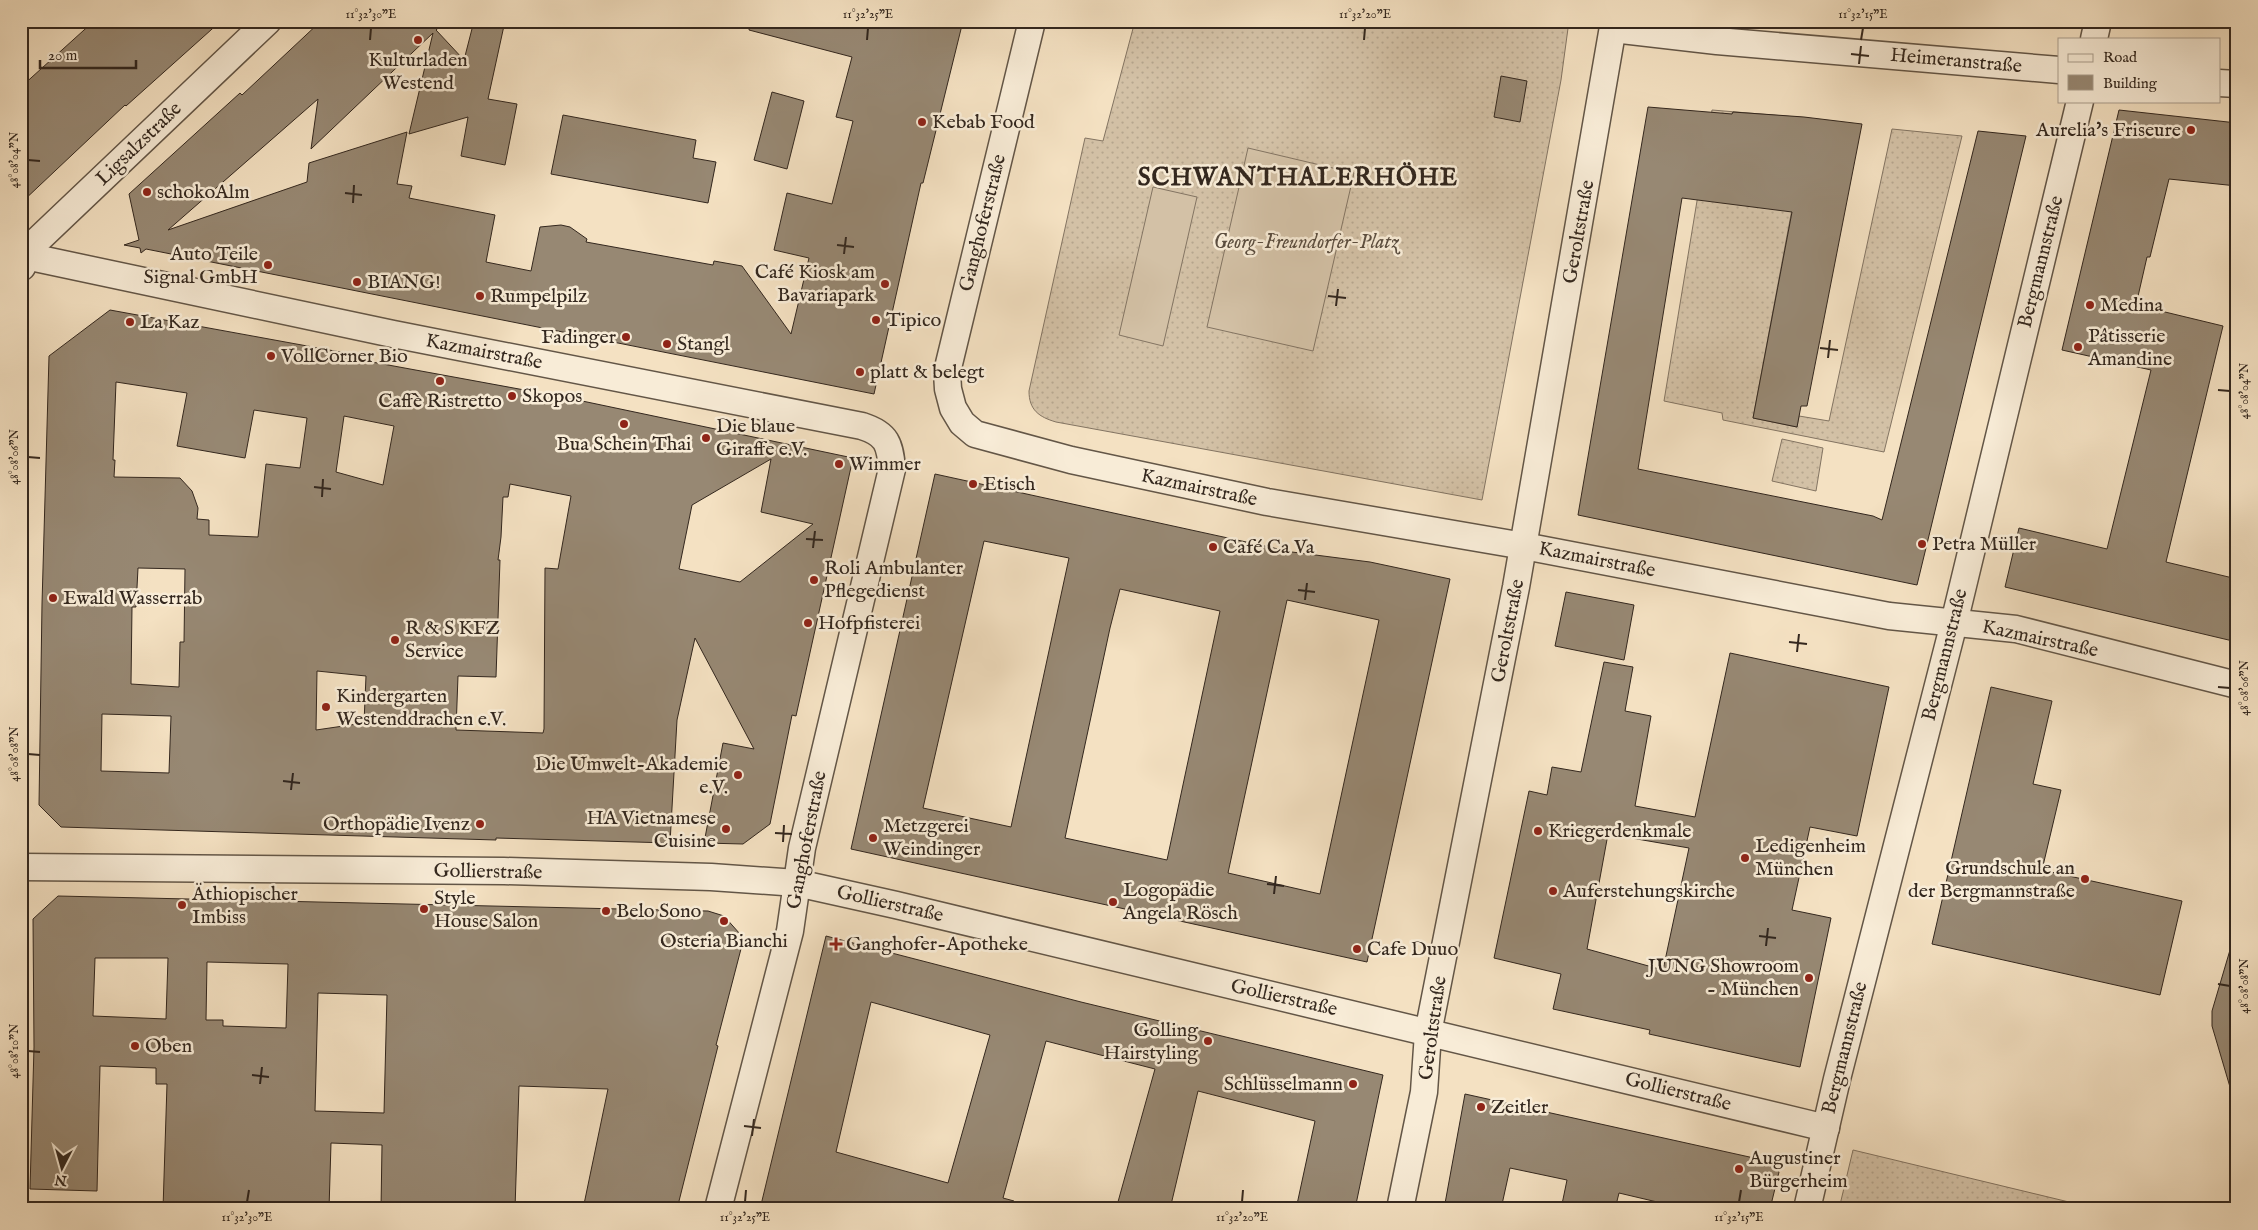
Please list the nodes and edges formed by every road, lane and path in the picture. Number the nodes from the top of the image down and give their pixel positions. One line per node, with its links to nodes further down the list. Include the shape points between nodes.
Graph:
1 (268, 21): 10 (street, Ligsalzstraße)
2 (1032, 21): 11 (street, Ganghoferstraße, via 947,372 948,389)
3 (2098, 21): 5 (street)
4 (1614, 25): 6 (street, Heimeranstraße, via 1717,41); 13 (street, Geroltstraße)
5 (2094, 38)
6 (2058, 70)
7 (2220, 83): 8 (street)
8 (2237, 84)
9 (2080, 102): 14 (street, Bergmannstraße)
10 (22, 260): 12 (street, Kazmairstraße, via 862,426 876,430 888,442)
11 (962, 423): 13 (street, Kazmairstraße, via 975,434 1080,462 1266,502)
12 (892, 469): 17 (street, Ganghoferstraße, via 802,848)
13 (1524, 546): 14 (street, Kazmairstraße, via 1889,616); 18 (street, Geroltstraße)
14 (1954, 623): 15 (street, Kazmairstraße, via 2016,629); 19 (street, Bergmannstraße)
15 (2237, 686)
16 (21, 867): 17 (street, Gollierstraße, via 504,871)
17 (797, 883): 18 (street, Gollierstraße); 20 (street, Ganghoferstraße, via 790,931)
18 (1428, 1032): 19 (street, Gollierstraße); 21 (street, Geroltstraße, via 1424,1092)
19 (1826, 1128): 22 (street, Bergmannstraße)
20 (718, 1209)
21 (1400, 1209)
22 (1807, 1209)

